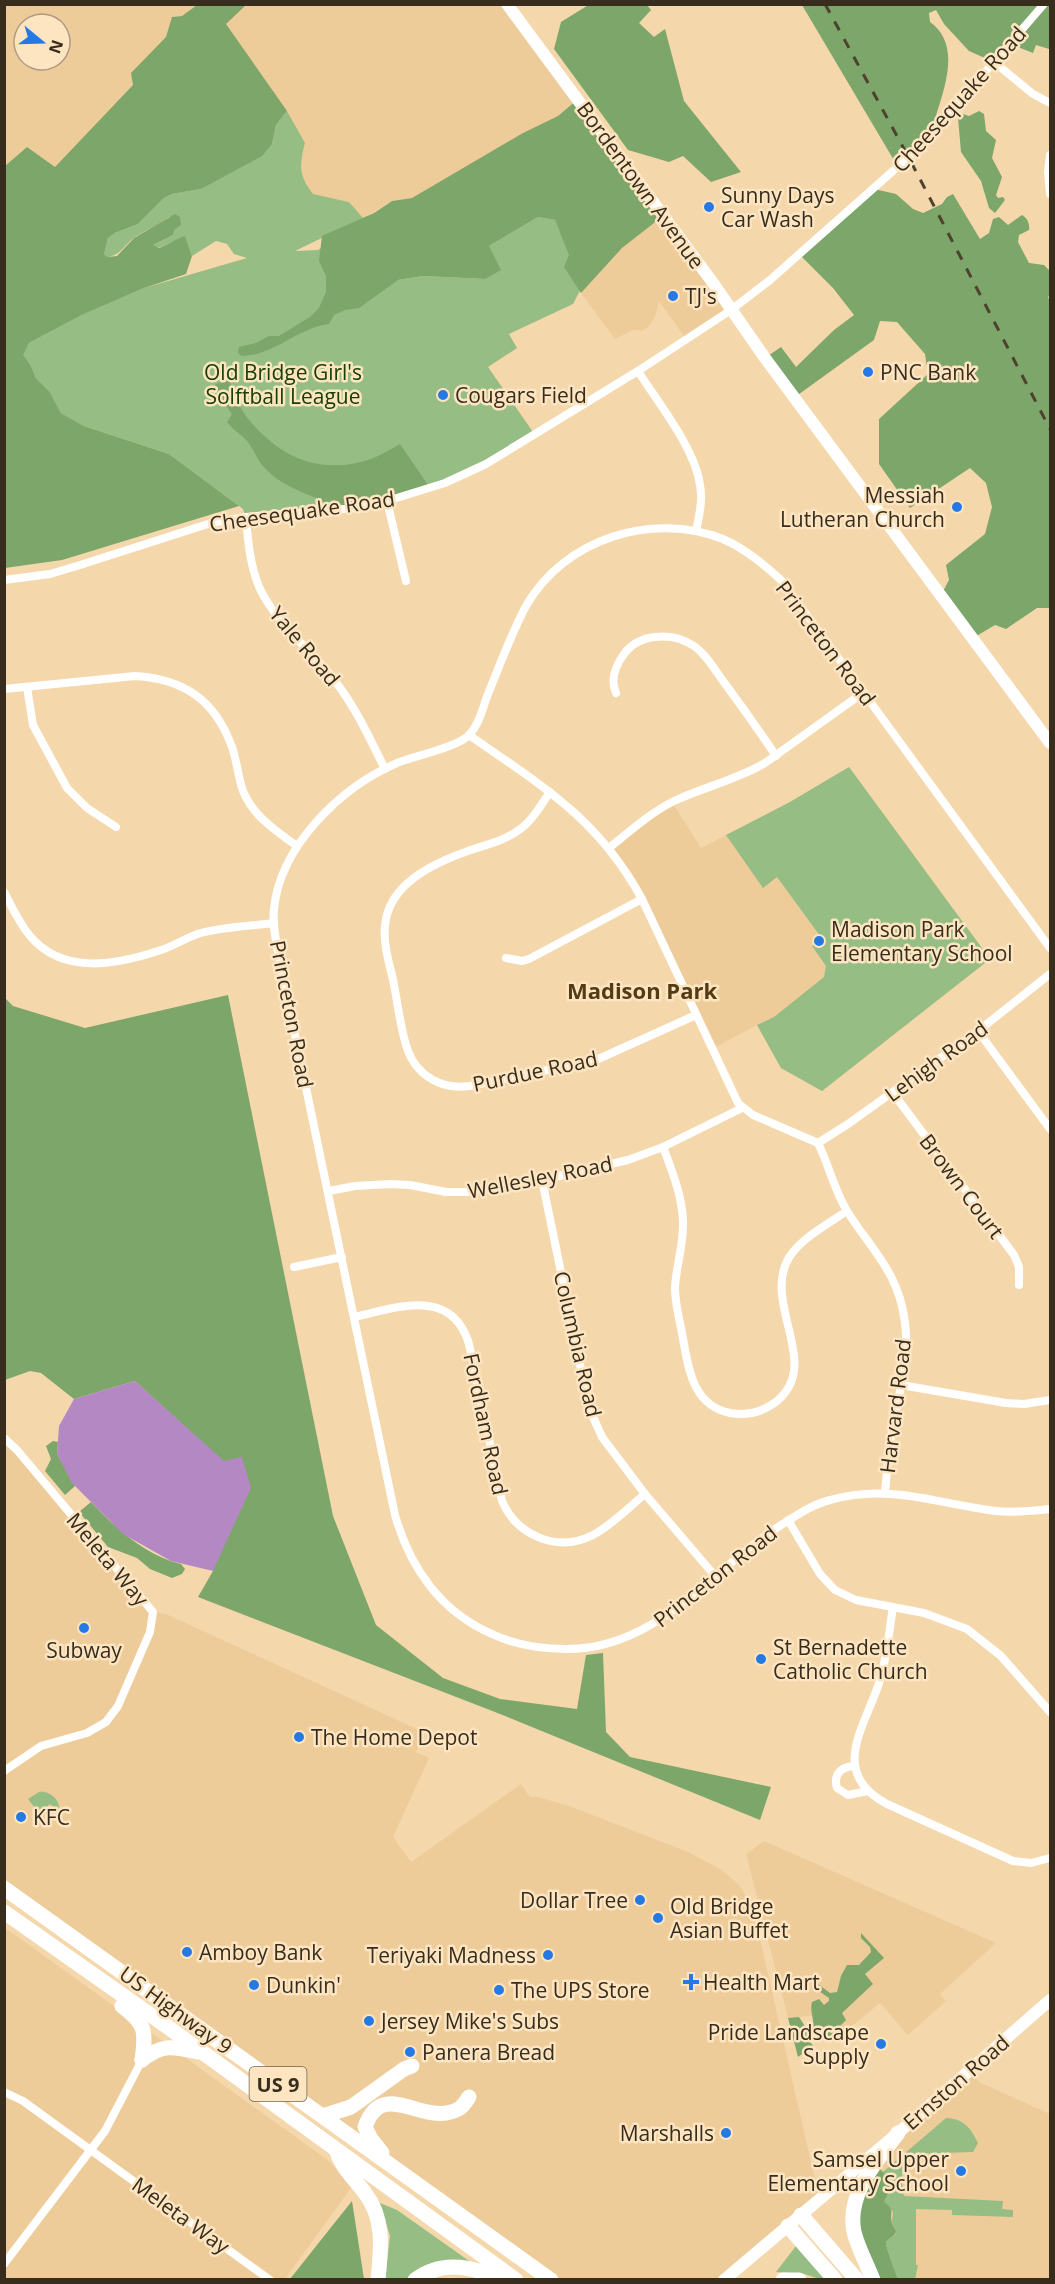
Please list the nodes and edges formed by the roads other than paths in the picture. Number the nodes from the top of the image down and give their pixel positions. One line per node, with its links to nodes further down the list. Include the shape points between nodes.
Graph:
1 (507, 4): 7 (street, Bordentown Avenue)
2 (1044, 4): 3 (street, Cheesequake Road)
3 (994, 62): 4 (street); 7 (street, Cheesequake Road, via 915,153 787,267)
4 (1050, 103)
5 (1050, 155): 6 (street)
6 (1050, 194)
7 (731, 310): 8 (street, Cheesequake Road); 19 (street, Bordentown Avenue)
8 (638, 371): 9 (street, Cheesequake Road, via 475,470); 11 (street, via 695,465 701,495)
9 (387, 501): 10 (street, Cheesequake Road, via 356,508); 13 (street)
10 (246, 517): 12 (street, Cheesequake Road, via 169,535 62,571); 21 (street, Yale Road, via 250,559 261,590 342,690)
11 (696, 531): 16 (street, Princeton Road, via 739,547 774,573); 18 (street, Princeton Road, via 660,528 626,532 585,548 559,566 527,605)
12 (4, 580)
13 (405, 581)
14 (27, 687): 15 (street); 23 (street, via 33,725 67,788 87,808); 24 (street, via 135,676 156,678 192,693 207,703 220,721 232,747 243,792 258,814)
15 (4, 689)
16 (864, 692): 20 (street); 29 (street, Princeton Road)
17 (616, 693): 20 (street, via 617,668 632,646 655,637 684,640 704,656)
18 (469, 735): 21 (street, Princeton Road); 22 (street)
19 (1050, 743)
20 (777, 756): 25 (street, via 747,773 672,802)
21 (385, 769): 24 (street, Princeton Road, via 348,793)
22 (550, 792): 25 (street, via 585,821); 32 (street, Purdue Road, via 519,830 433,865 405,886 390,906 385,939 407,1047 415,1064 438,1083 470,1086 596,1059)
23 (116, 827)
24 (297, 846): 28 (street, Princeton Road, via 280,879)
25 (609, 848): 27 (street)
26 (4, 892): 28 (street, via 38,944 56,955 86,964 110,963 154,952 207,932)
27 (642, 899): 30 (street, via 529,959); 32 (street)
28 (274, 923): 40 (street, Princeton Road)
29 (1050, 948)
30 (506, 958)
31 (1050, 974): 33 (street, Lehigh Road)
32 (696, 1015): 35 (street)
33 (978, 1031): 34 (street, Lehigh Road); 36 (street)
34 (893, 1093): 37 (street, Lehigh Road); 44 (street, Brown Court, via 1014,1255)
35 (742, 1108): 37 (street); 38 (street, Wellesley Road)
36 (1050, 1129)
37 (818, 1143): 41 (street, Harvard Road)
38 (663, 1147): 39 (street, Wellesley Road, via 621,1162); 41 (street, via 679,1191 682,1212 683,1236 675,1294 690,1373 699,1392 713,1406 725,1411 741,1414 762,1410 778,1401 788,1388 795,1363 781,1295 783,1272 802,1243)
39 (542, 1180): 40 (street, Wellesley Road, via 453,1193 391,1184); 50 (street, Columbia Road, via 589,1408 602,1437)
40 (329, 1191): 42 (street, Princeton Road)
41 (847, 1211): 46 (street, Harvard Road, via 879,1254 900,1297 906,1340)
42 (342, 1257): 43 (street); 45 (street, Princeton Road)
43 (294, 1267)
44 (1019, 1285)
45 (354, 1317): 50 (street, Fordham Road, via 421,1304 442,1309 459,1324 469,1344 502,1501 512,1518 531,1534 553,1542 583,1539 608,1526); 53 (street, Princeton Road, via 393,1509 406,1548 427,1583 458,1615 515,1643 551,1649 590,1647 623,1639 654,1624)
46 (901, 1385): 47 (street, via 1006,1403); 49 (street, Harvard Road)
47 (1050, 1400)
48 (4, 1438): 57 (street, Meleta Way, via 153,1612 150,1632 118,1706 106,1722 87,1733 41,1746)
49 (885, 1492): 51 (street, Princeton Road, via 998,1511); 52 (street, Princeton Road, via 826,1501)
50 (645, 1494): 53 (street, Columbia Road)
51 (1050, 1509)
52 (788, 1520): 53 (street, Princeton Road); 54 (street, via 820,1574 835,1590 847,1598)
53 (715, 1576)
54 (893, 1607): 55 (street, via 944,1619 977,1635 1001,1656); 56 (street, via 881,1676 856,1742)
55 (1050, 1713)
56 (854, 1766): 58 (street); 58 (street, via 839,1770 837,1788 848,1795)
57 (4, 1771)
58 (868, 1791): 59 (street, via 887,1804 1007,1858 1031,1863)
59 (1050, 1858)
60 (4, 1876): 63 (highway, via 40,1902)
61 (4, 1888): 63 (highway, US Highway 9 / US 9)
62 (4, 1912): 64 (highway, US Highway 9 / US 9)
63 (60, 1928): 71 (highway, US Highway 9 / US 9)
64 (65, 1953): 66 (highway, US Highway 9 / US 9); 67 (highway, via 105,1994 138,2018 144,2031)
65 (1050, 2000): 72 (street, Ernston Road)
66 (203, 2053): 67 (highway, via 164,2047); 73 (highway, US Highway 9 / US 9)
67 (142, 2060): 74 (street)
68 (412, 2066): 71 (highway, via 351,2107)
69 (4, 2092): 74 (street, Meleta Way, via 23,2101)
70 (470, 2097): 75 (highway, via 459,2108 445,2112 429,2113 387,2103 374,2110 365,2127)
71 (323, 2116): 75 (highway, US Highway 9 / US 9)
72 (898, 2133): 76 (street, Ernston Road); 90 (highway, via 860,2189 854,2208 855,2235)
73 (334, 2148): 80 (highway, via 341,2164 367,2195 377,2217 382,2238); 83 (highway, US Highway 9 / US 9)
74 (91, 2150): 78 (street); 79 (street, Meleta Way)
75 (396, 2169): 84 (highway, US Highway 9 / US 9)
76 (801, 2215): 77 (street, Ernston Road); 89 (highway)
77 (788, 2226): 85 (street, Ernston Road); 88 (highway)
78 (4, 2264)
79 (270, 2280)
80 (378, 2280)
81 (415, 2280): 82 (highway, via 446,2266 472,2268)
82 (505, 2280)
83 (516, 2280)
84 (551, 2280)
85 (724, 2280)
86 (783, 2280): 87 (highway)
87 (799, 2280)
88 (835, 2280)
89 (857, 2280)
90 (873, 2280)

